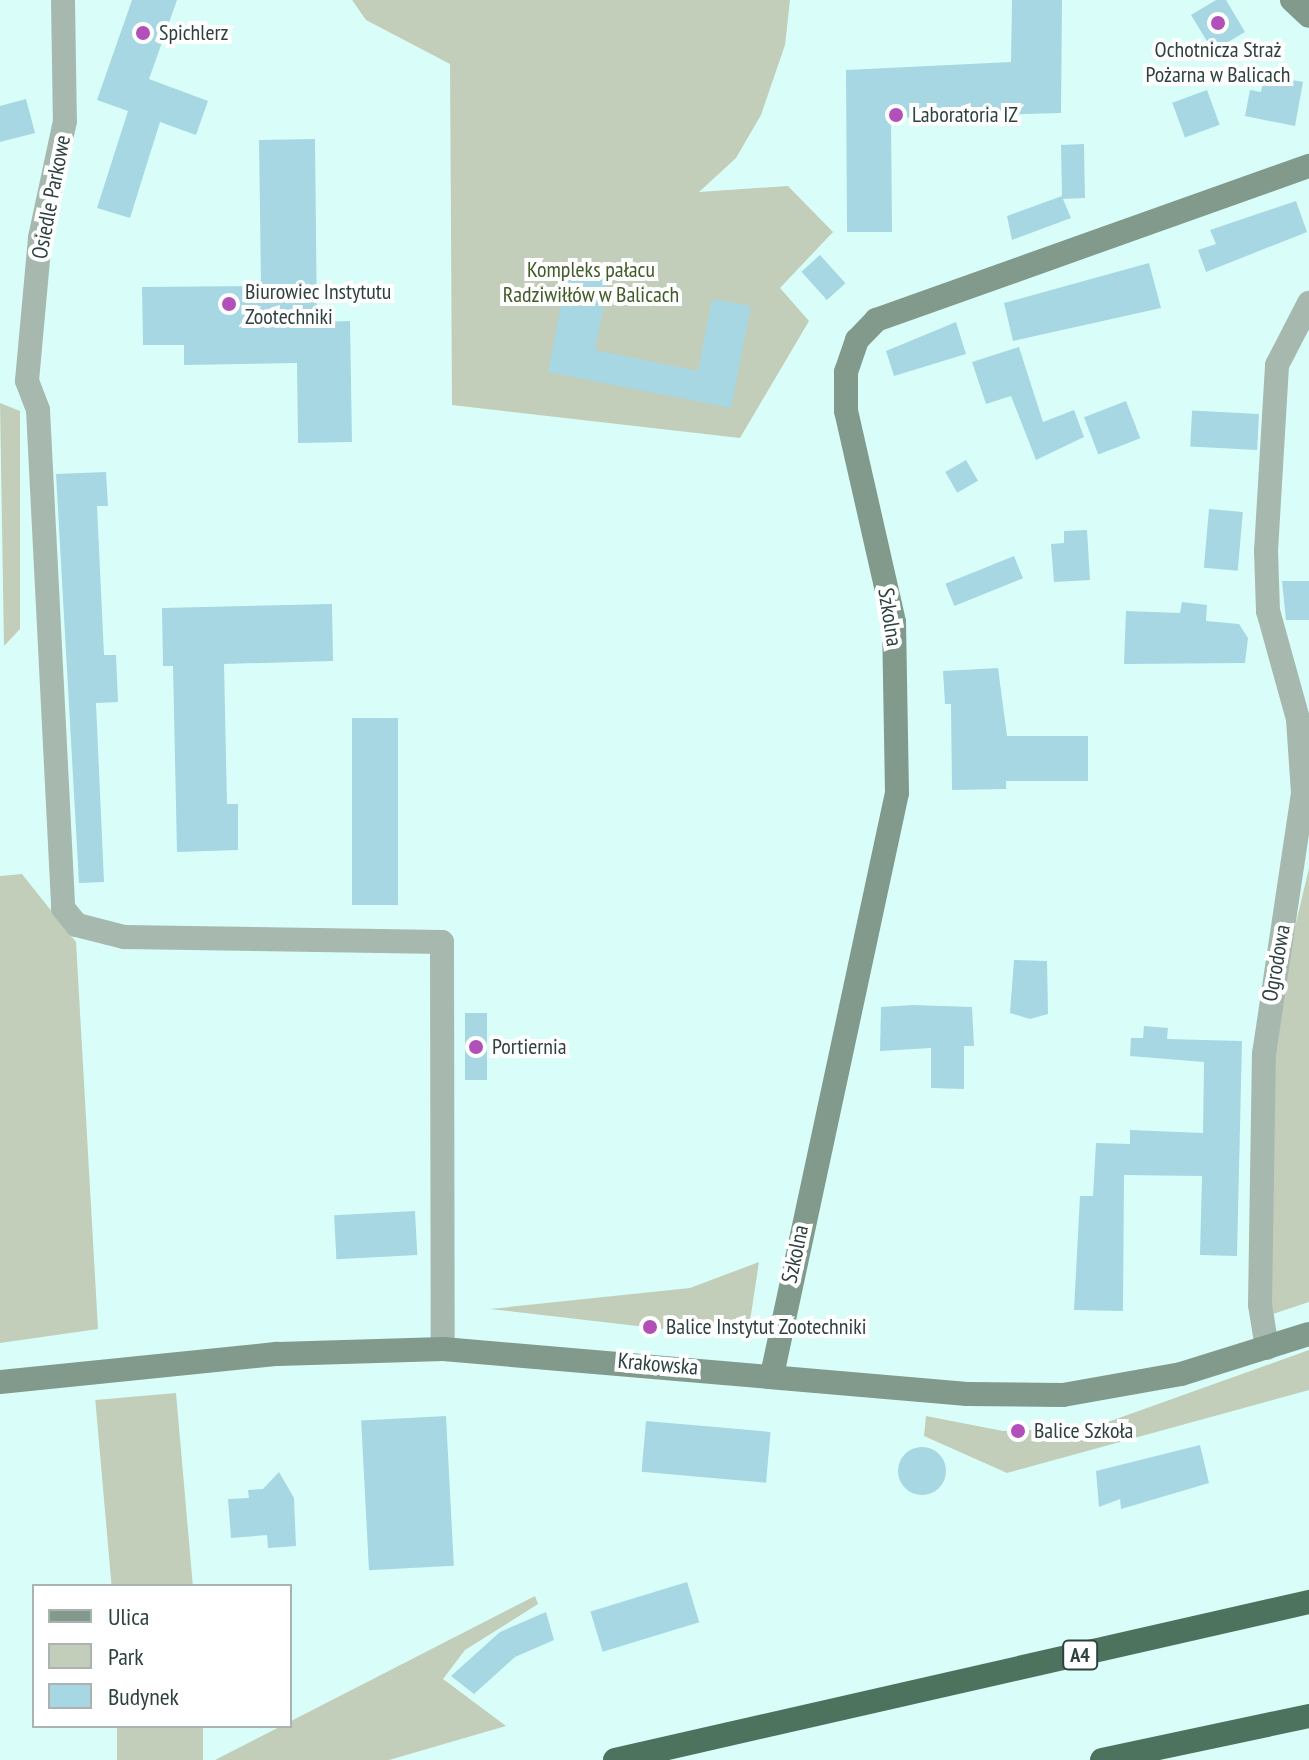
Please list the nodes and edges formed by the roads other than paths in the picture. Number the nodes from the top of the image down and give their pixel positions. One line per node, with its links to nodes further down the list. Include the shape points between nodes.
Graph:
1 (63, 0): 8 (street, Osiedle Parkowe, via 65,121 40,238 29,394 38,410 63,908 77,925 124,937 442,942)
2 (1292, 0): 3 (street)
3 (1309, 16)
4 (1309, 166): 9 (street, Szkolna, via 876,320 857,340 846,372 846,411 894,622 897,793)
5 (1309, 303): 7 (street, Ogrodowa, via 1277,365 1266,551 1268,611 1298,719 1303,793 1264,1054 1260,1305)
6 (1309, 1334): 7 (street, Krakowska)
7 (1267, 1348): 9 (street, Krakowska, via 1063,1395)
8 (443, 1349): 9 (street, Krakowska); 10 (street, Krakowska, via 278,1354)
9 (772, 1375)
10 (0, 1382)
11 (1309, 1602): 13 (highway, A4)
12 (1309, 1716): 14 (highway)
13 (615, 1760)
14 (1102, 1760)

